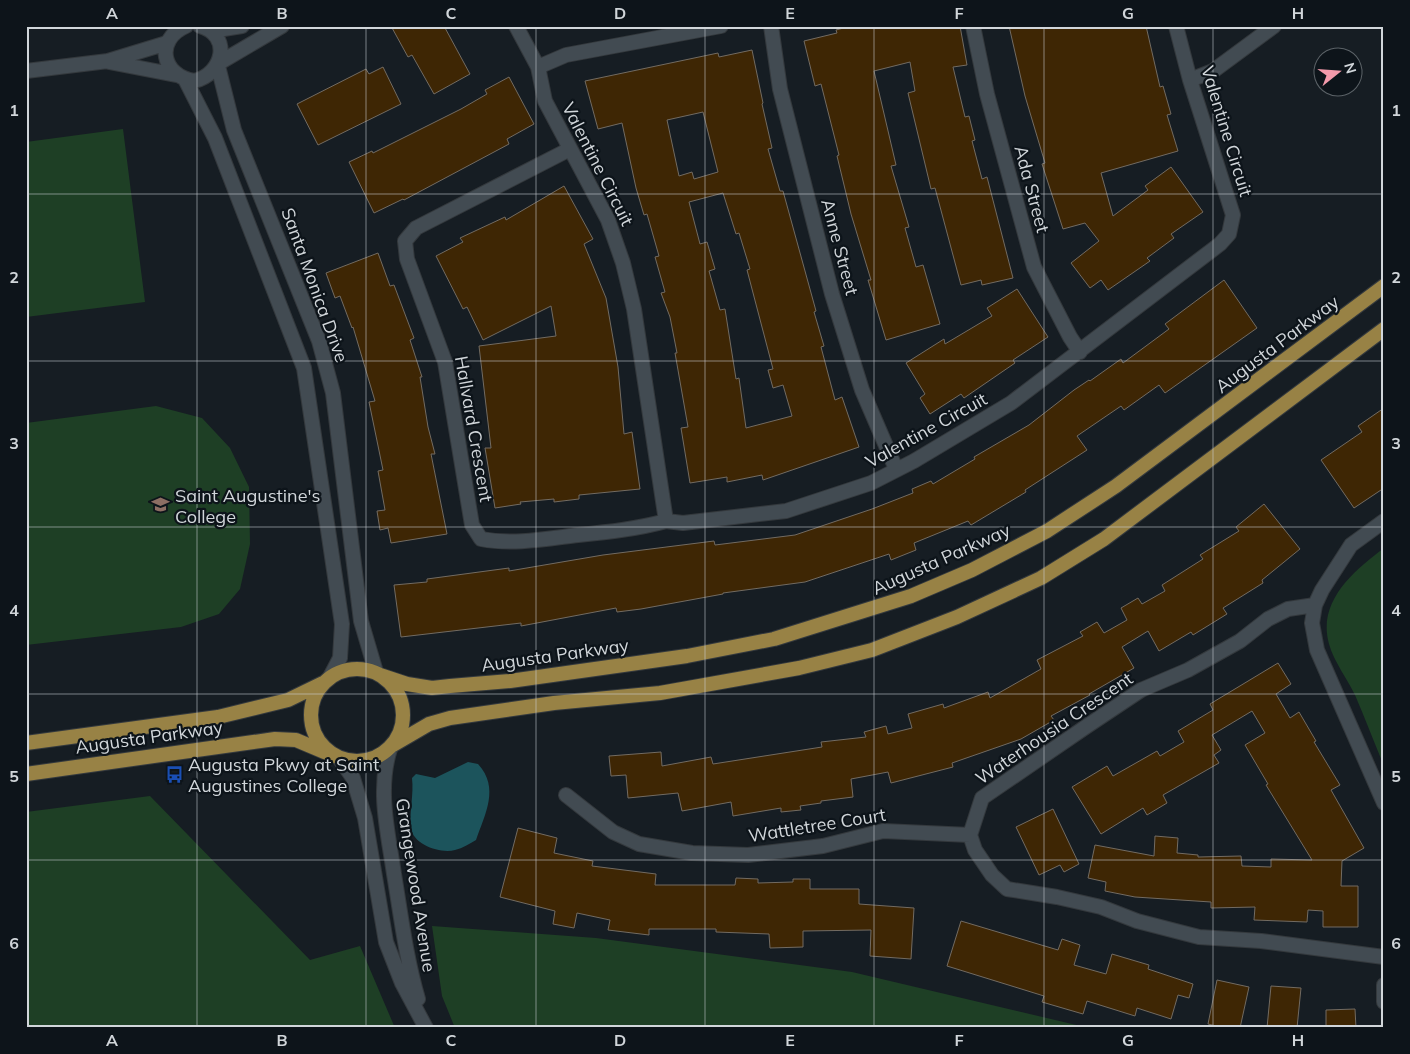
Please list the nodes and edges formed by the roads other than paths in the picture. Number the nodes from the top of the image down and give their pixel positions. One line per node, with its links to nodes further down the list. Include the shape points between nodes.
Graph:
1 (186, 26): 11 (street)
2 (242, 26): 10 (street, via 226,31)
3 (282, 26): 13 (street)
4 (516, 26): 14 (street, Valentine Circuit)
5 (721, 26): 14 (street, via 566,55)
6 (771, 26): 22 (street, Anne Street, via 780,89 832,294 862,390)
7 (973, 26): 21 (street, Ada Street, via 987,94 1034,266)
8 (1176, 26): 17 (street, Valentine Circuit)
9 (1274, 26): 17 (street, via 1213,71)
10 (205, 29): 13 (street, Santa Monica Drive, via 220,46)
11 (169, 35): 12 (street); 16 (street, via 166,60)
12 (108, 61): 15 (street); 16 (street)
13 (218, 65): 16 (street, via 204,79); 26 (street, Santa Monica Drive, via 234,130 328,370 361,622)
14 (538, 67): 18 (street, Valentine Circuit, via 545,101)
15 (26, 71)
16 (181, 77): 27 (street, via 215,138 304,368 342,624 340,658)
17 (1190, 80): 21 (street, Valentine Circuit, via 1233,215 1229,234)
18 (570, 149): 23 (street, Valentine Circuit, via 608,220 623,263 634,309); 23 (street, Hallvard Crescent, via 416,228 405,241 407,259 445,362 472,525 481,539 497,542 644,527)
19 (1384, 286): 26 (main road, Augusta Parkway, via 1116,486 1047,531 972,570 911,596 774,639 687,656 510,681 441,687 407,684)
20 (1384, 329): 29 (main road, via 1104,539 1041,578 957,617 872,650 799,668 660,693 554,703 450,718 428,724)
21 (1080, 352): 22 (street, Valentine Circuit, via 1011,403)
22 (896, 469): 23 (street, Valentine Circuit, via 871,483 786,511 683,523)
23 (666, 520)
24 (1384, 521): 25 (street, via 1351,545)
25 (1315, 605): 33 (street, via 1312,623 1316,650); 34 (street, Waterhousia Crescent, via 1288,609 1188,670 1141,690 982,798)
26 (378, 673): 27 (main road, via 352,668); 29 (main road, via 391,683 403,707 404,720)
27 (327, 680): 28 (main road, Augusta Parkway, via 288,700 218,717); 30 (main road, via 315,695 311,722 323,747)
28 (26, 743)
29 (392, 747): 30 (main road, via 375,759 366,761); 38 (street, Grangewood Avenue, via 384,766 382,795 403,934)
30 (337, 757): 31 (main road, Augusta Parkway, via 296,740 275,739); 38 (street, Grangewood Avenue, via 353,778 365,818 386,942 402,983)
31 (26, 774)
32 (566, 795): 34 (street, Wattletree Court, via 612,832 639,844 692,853 748,855 823,846 883,831)
33 (1384, 803)
34 (970, 834): 35 (street, via 992,875 1007,889 1101,907 1137,921 1199,937 1261,941)
35 (1384, 957)
36 (1384, 985): 37 (street)
37 (1384, 1002)
38 (426, 1027)

